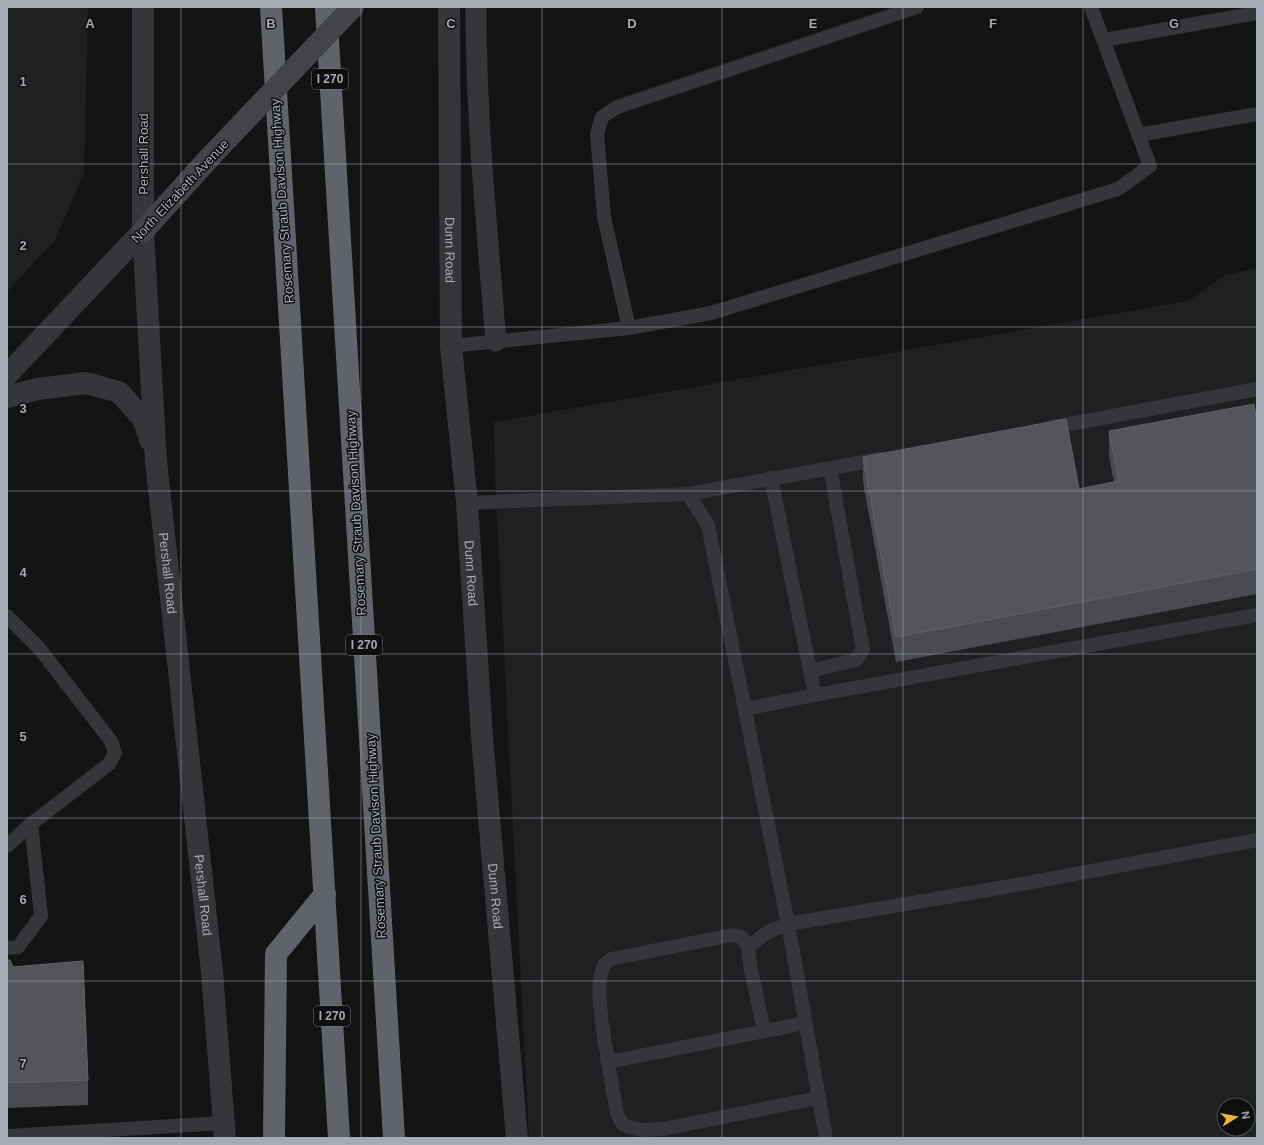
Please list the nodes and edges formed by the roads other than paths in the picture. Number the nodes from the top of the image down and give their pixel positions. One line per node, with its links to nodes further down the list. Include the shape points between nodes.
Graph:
1 (143, 7): 13 (street, Pershall Road)
2 (271, 7): 35 (highway, Rosemary Straub Davison Highway / I 270)
3 (326, 7): 47 (highway, Rosemary Straub Davison Highway / I 270)
4 (353, 7): 13 (main road, North Elizabeth Avenue, bridge)
5 (449, 7): 16 (street, Dunn Road)
6 (476, 7): 15 (street, via 476,65 483,184)
7 (917, 7): 14 (lane, via 617,107 602,116 597,134 604,217)
8 (1091, 7): 10 (lane)
9 (1257, 13): 10 (lane)
10 (1104, 40): 12 (lane)
11 (1257, 114): 12 (lane)
12 (1138, 135): 14 (lane, via 1150,166 1118,189 711,313)
13 (143, 231): 17 (street, North Elizabeth Avenue); 22 (street, Pershall Road)
14 (630, 328): 15 (lane)
15 (496, 341): 16 (lane)
16 (451, 346): 26 (street, Dunn Road)
17 (7, 375)
18 (1257, 389): 20 (lane)
19 (7, 397): 22 (street, via 38,388 86,383 119,392 144,420)
20 (1032, 431)
21 (892, 457): 23 (lane)
22 (156, 461): 43 (street, Pershall Road, via 211,964)
23 (830, 468): 24 (lane); 29 (lane, via 863,650 856,660)
24 (771, 478): 25 (lane); 29 (lane)
25 (688, 494): 26 (lane); 31 (lane, via 708,525)
26 (467, 503): 48 (street, Dunn Road, via 482,737)
27 (1257, 615): 30 (lane)
28 (7, 616): 32 (lane, via 39,648 111,741 115,753 109,764)
29 (810, 671): 30 (lane)
30 (815, 695): 31 (lane)
31 (745, 709): 36 (lane)
32 (31, 824): 34 (lane); 38 (lane, via 41,916 18,947)
33 (1257, 840): 36 (lane)
34 (7, 846)
35 (325, 894): 45 (highway, via 276,954); 46 (highway, Rosemary Straub Davison Highway / I 270)
36 (788, 924): 37 (lane, via 768,932); 39 (lane)
37 (748, 947): 40 (lane); 41 (lane, via 742,937 732,935 611,959 604,965 600,983 600,1009)
38 (7, 948)
39 (805, 1023): 40 (lane); 42 (lane)
40 (764, 1031): 41 (lane)
41 (608, 1062): 42 (lane, via 617,1114 623,1125 642,1130 664,1129)
42 (818, 1098): 49 (lane)
43 (224, 1130): 44 (lane)
44 (7, 1136)
45 (274, 1138)
46 (339, 1138)
47 (394, 1138)
48 (517, 1138)
49 (826, 1138)

